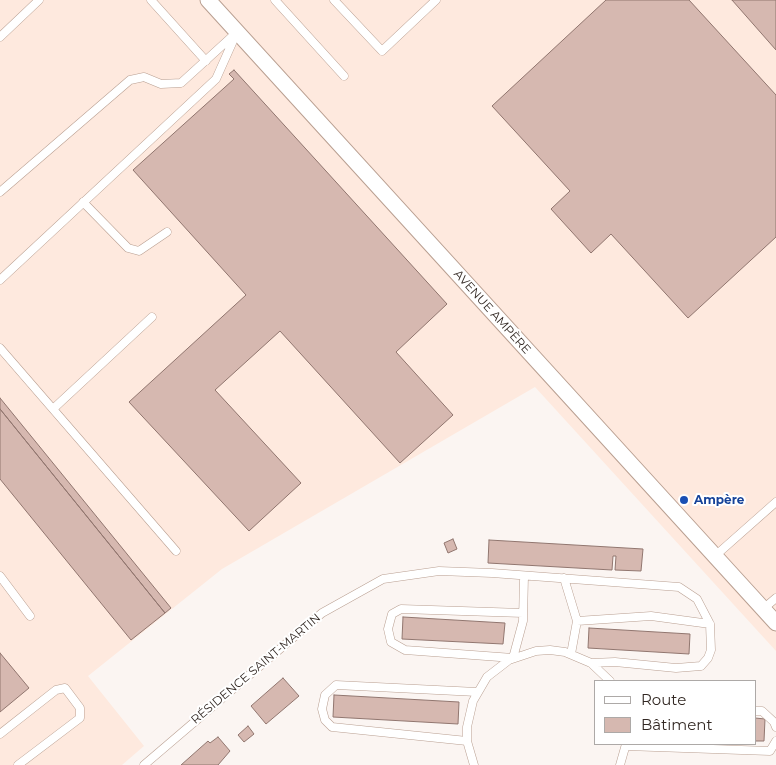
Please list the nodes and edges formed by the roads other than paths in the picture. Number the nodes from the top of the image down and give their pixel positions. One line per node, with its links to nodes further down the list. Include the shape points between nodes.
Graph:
1 (39, 0): 8 (lane)
2 (151, 0): 9 (lane)
3 (208, 0): 7 (street, AVENUE AMPÈRE)
4 (275, 0): 10 (lane)
5 (334, 0): 6 (lane, via 382,51)
6 (436, 0)
7 (237, 32): 9 (lane); 12 (lane, via 216,79); 20 (street, AVENUE AMPÈRE)
8 (0, 37)
9 (206, 61): 11 (lane, via 181,83 161,84 144,77 130,80)
10 (344, 76)
11 (0, 192)
12 (84, 202): 13 (lane, via 128,248 138,252); 14 (lane)
13 (166, 232)
14 (0, 280)
15 (152, 317): 17 (lane)
16 (0, 348): 17 (lane)
17 (53, 410): 19 (lane)
18 (776, 502): 20 (lane)
19 (176, 551)
20 (715, 556): 25 (street, AVENUE AMPÈRE)
21 (0, 576): 27 (lane)
22 (524, 576): 23 (lane, RÉSIDENCE SAINT-MARTIN); 26 (lane); 43 (lane, RÉSIDENCE SAINT-MARTIN, via 439,571 383,579 322,613)
23 (564, 578): 28 (lane); 30 (lane, RÉSIDENCE SAINT-MARTIN, via 679,587 697,599)
24 (776, 598): 25 (lane)
25 (763, 609): 29 (street, AVENUE AMPÈRE)
26 (524, 613): 32 (lane); 32 (lane, RÉSIDENCE SAINT-MARTIN, via 401,609 392,614 388,629 392,642 405,650)
27 (30, 616)
28 (577, 621): 30 (lane, via 651,616); 31 (lane)
29 (776, 623)
30 (710, 624): 33 (lane, RÉSIDENCE SAINT-MARTIN, via 711,650 701,666 676,668)
31 (572, 654): 32 (lane, RÉSIDENCE SAINT-MARTIN, via 550,650); 33 (lane, RÉSIDENCE SAINT-MARTIN)
32 (513, 658): 35 (lane, RÉSIDENCE SAINT-MARTIN, via 487,677)
33 (591, 663): 34 (lane, RÉSIDENCE SAINT-MARTIN)
34 (609, 680)
35 (477, 692): 39 (lane, RÉSIDENCE SAINT-MARTIN, via 469,714); 39 (lane, via 336,685 324,695 322,709 325,720 332,727)
36 (756, 711): 37 (lane, via 762,711)
37 (776, 727)
38 (0, 734): 42 (lane, via 56,690 65,688 80,708 80,718)
39 (467, 741): 44 (lane, RÉSIDENCE SAINT-MARTIN)
40 (776, 741): 41 (lane, via 770,751)
41 (626, 745): 45 (lane)
42 (18, 765)
43 (144, 765)
44 (474, 765)
45 (620, 765)

